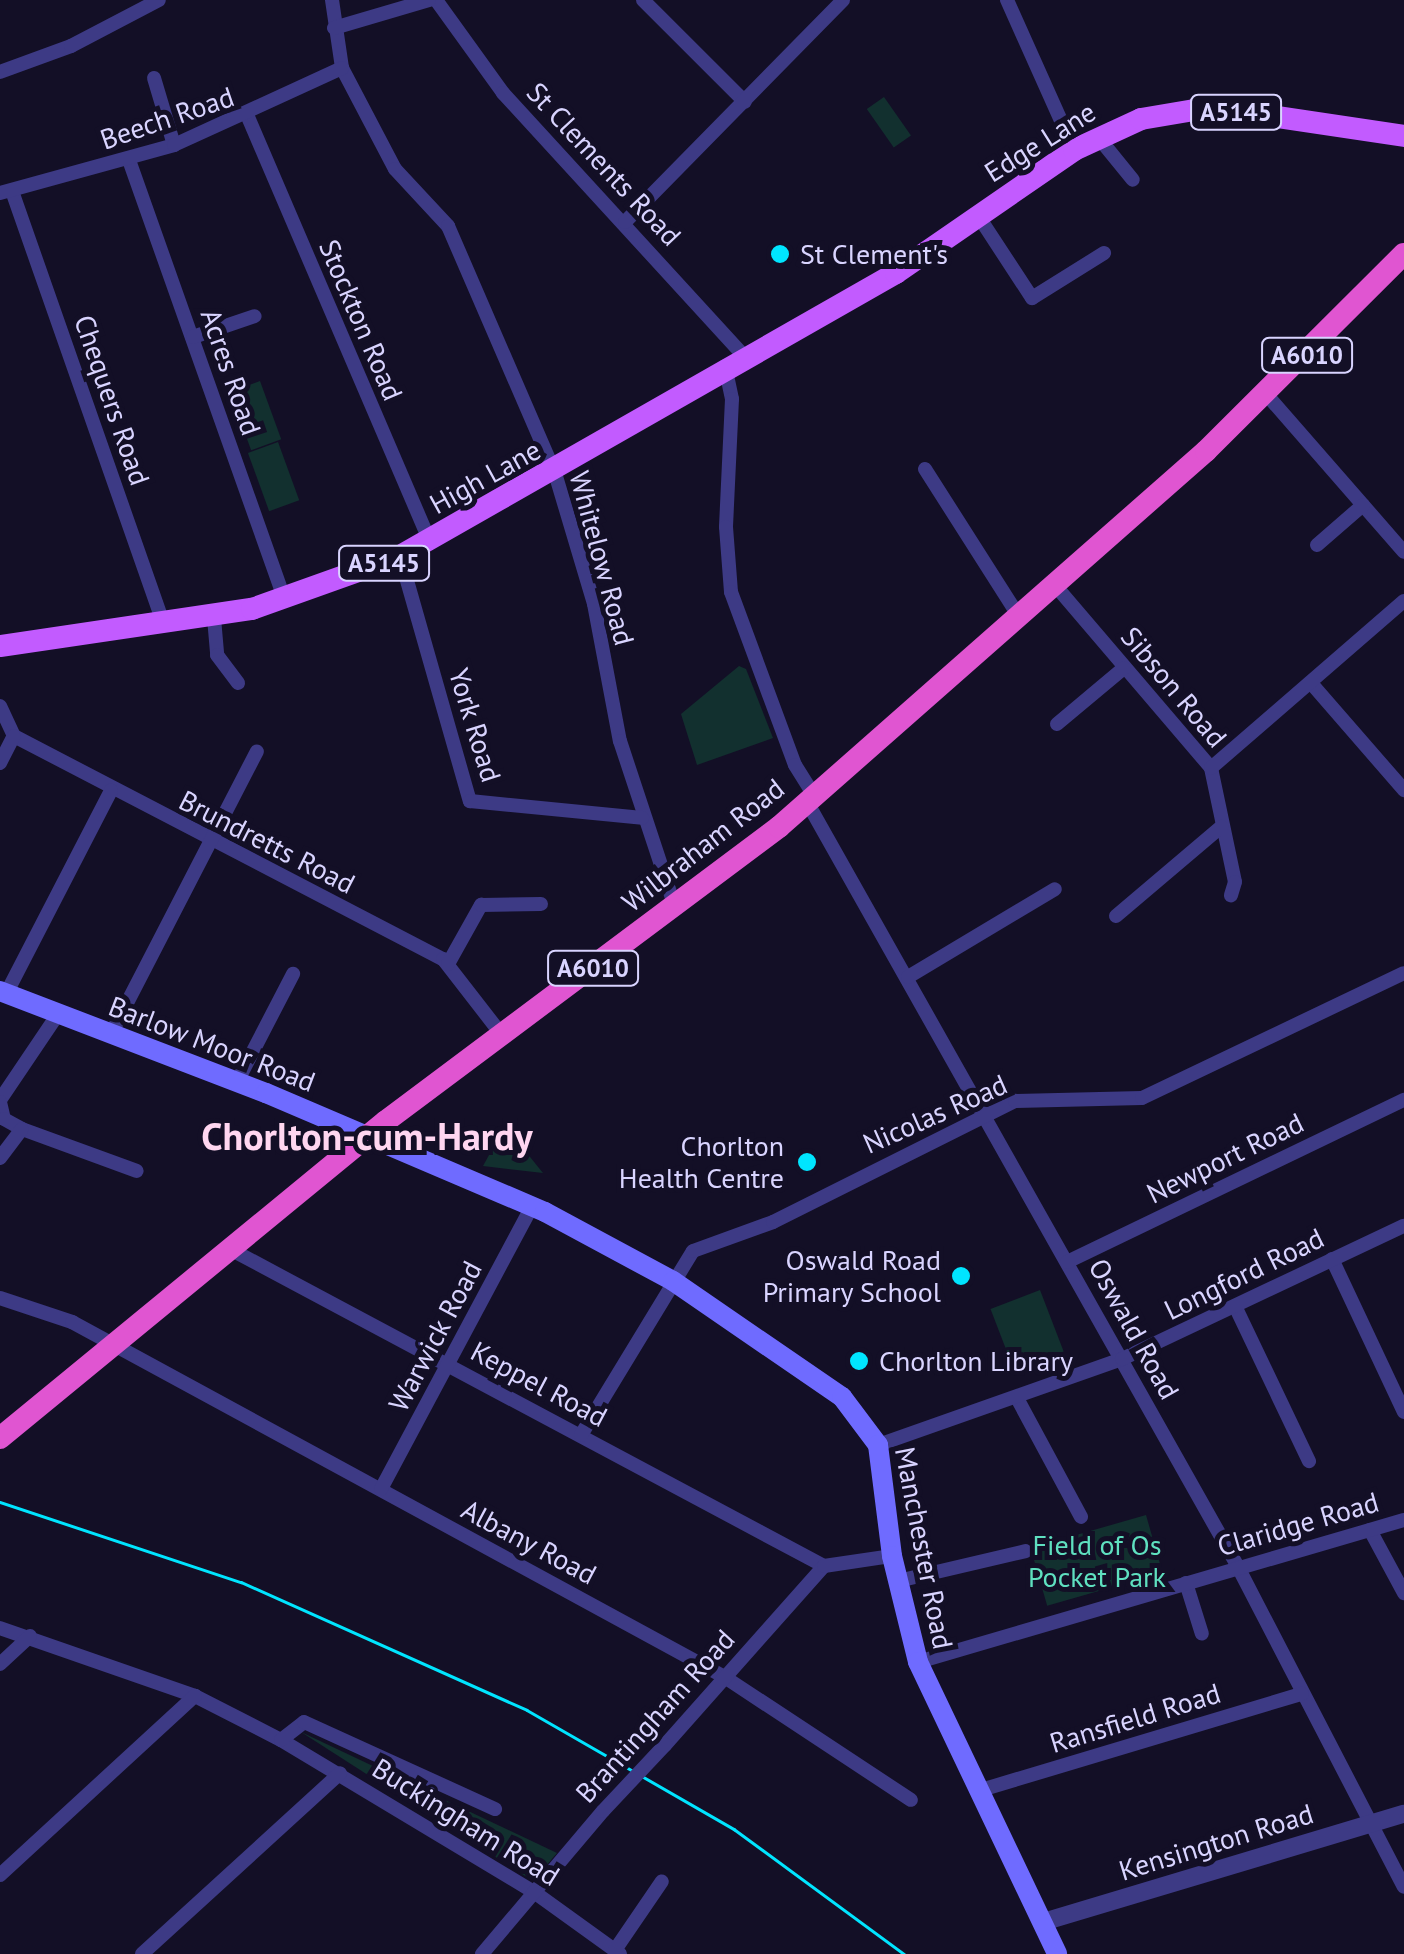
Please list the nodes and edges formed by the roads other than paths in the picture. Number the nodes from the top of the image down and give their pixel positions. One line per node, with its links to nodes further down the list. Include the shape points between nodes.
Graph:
1 (159, 0): 9 (street, via 71,46)
2 (332, 0): 7 (street, Whitelow Road)
3 (643, 0): 11 (street)
4 (843, 0): 11 (street)
5 (1008, 0): 16 (street)
6 (438, 2): 7 (street); 21 (street, St Clements Road, via 503,93)
7 (334, 28): 8 (street, Whitelow Road)
8 (342, 68): 12 (street, Beech Road); 29 (street, Whitelow Road, via 396,168 448,226)
9 (0, 72)
10 (154, 78): 15 (street)
11 (745, 102): 21 (street)
12 (248, 116): 15 (street, Beech Road); 31 (street, Stockton Road)
13 (1098, 136): 14 (main road, Edge Lane / A5145, via 1194,110); 16 (main road, Edge Lane / A5145); 18 (street)
14 (1404, 136)
15 (174, 145): 17 (street, Beech Road)
16 (1074, 150): 20 (main road, Edge Lane / A5145)
17 (129, 160): 19 (street, Beech Road); 25 (street, Acres Road)
18 (1133, 180)
19 (6, 192): 40 (street, Chequers Road)
20 (979, 216): 22 (street, via 1032,298); 26 (main road, Edge Lane / A5145, via 896,273)
21 (624, 222): 26 (street, St Clements Road)
22 (1104, 253)
23 (1404, 254): 27 (highway, Wilbraham Road / A6010)
24 (255, 316): 25 (street)
25 (193, 337): 36 (street, Acres Road)
26 (735, 361): 29 (main road, High Lane / A5145); 53 (street, via 726,527 731,592)
27 (1267, 395): 30 (street); 35 (highway, Wilbraham Road / A6010)
28 (925, 470): 38 (street)
29 (554, 473): 31 (main road, High Lane / A5145); 54 (street, Whitelow Road, via 594,604)
30 (1363, 504): 32 (street); 33 (street)
31 (430, 542): 34 (main road, High Lane / A5145)
32 (1317, 545)
33 (1404, 552)
34 (400, 556): 36 (main road, High Lane / A5145); 54 (street, York Road, via 470,801)
35 (1054, 584): 38 (highway, Wilbraham Road / A6010); 42 (street, Sibson Road)
36 (285, 600): 39 (main road, High Lane / A5145)
37 (1404, 601): 44 (street)
38 (1018, 615): 53 (highway, Wilbraham Road / A6010)
39 (214, 618): 40 (main road, High Lane / A5145); 43 (street, via 217,655)
40 (164, 625): 41 (main road, High Lane / A5145)
41 (1, 640)
42 (1124, 668): 46 (street); 50 (street, Sibson Road)
43 (238, 683)
44 (1311, 683): 50 (street); 51 (street)
45 (0, 706): 47 (street)
46 (1057, 724)
47 (14, 736): 49 (street); 52 (street, Brundretts Road)
48 (257, 751): 56 (street)
49 (0, 763)
50 (1211, 768): 55 (street, Sibson Road)
51 (1404, 790)
52 (111, 791): 56 (street, Brundretts Road); 66 (street)
53 (810, 799): 60 (highway, Wilbraham Road / A6010); 65 (street, Oswald Road)
54 (642, 818): 60 (street, Whitelow Road)
55 (1221, 827): 58 (street, Sibson Road, via 1235,882); 61 (street)
56 (209, 841): 62 (street, Brundretts Road); 68 (street)
57 (1055, 889): 65 (street)
58 (1231, 895)
59 (541, 904): 62 (street, via 481,904)
60 (675, 907): 69 (highway, Wilbraham Road / A6010)
61 (1116, 916)
62 (448, 964): 69 (street, Brundretts Road)
63 (1404, 972): 73 (street, Nicolas Road, via 1142,1098 1016,1101)
64 (293, 974): 70 (street)
65 (908, 977): 73 (street, Oswald Road)
66 (3, 992): 67 (main road, Barlow Moor Road)
67 (58, 1014): 68 (main road, Barlow Moor Road); 72 (street)
68 (111, 1034): 70 (main road, Barlow Moor Road)
69 (502, 1035): 75 (highway, Wilbraham Road / A6010)
70 (237, 1082): 75 (main road, Barlow Moor Road)
71 (1404, 1100): 82 (street, Newport Road)
72 (0, 1101): 74 (street, via 4,1119)
73 (985, 1115): 82 (street, Oswald Road); 83 (street, Nicolas Road, via 773,1222 694,1251)
74 (22, 1128): 76 (street); 77 (street)
75 (368, 1136): 78 (main road, Barlow Moor Road); 80 (highway, Wilbraham Road / A6010)
76 (0, 1158)
77 (137, 1171)
78 (532, 1206): 83 (main road, Barlow Moor Road); 88 (street, Warwick Road)
79 (1404, 1226): 81 (street, Longford Road)
80 (230, 1249): 86 (highway, Wilbraham Road / A6010); 88 (street, Keppel Road)
81 (1332, 1259): 85 (street, Longford Road); 90 (street)
82 (1067, 1262): 87 (street, Oswald Road)
83 (673, 1282): 91 (street, Nicolas Road); 93 (main road, Manchester Road, via 842,1397)
84 (0, 1298): 86 (street, Albany Road, via 56,1315)
85 (1234, 1306): 87 (street, Longford Road); 94 (street)
86 (111, 1346): 92 (highway, Wilbraham Road / A6010); 95 (street, Albany Road)
87 (1122, 1359): 89 (street, Longford Road); 102 (street, Oswald Road)
88 (449, 1364): 91 (street, Keppel Road); 95 (street, Warwick Road)
89 (1017, 1398): 93 (street, Longford Road); 96 (street)
90 (1404, 1412)
91 (581, 1435): 101 (street, Keppel Road)
92 (0, 1438)
93 (878, 1445): 100 (main road, Manchester Road)
94 (1310, 1461)
95 (381, 1489): 111 (street, Albany Road)
96 (1081, 1517)
97 (1404, 1520): 98 (street, Claridge Road)
98 (1370, 1530): 102 (street, Claridge Road); 105 (street)
99 (1026, 1551): 103 (street)
100 (892, 1556): 101 (street); 103 (main road, Manchester Road)
101 (824, 1566): 111 (street, Brantingham Road)
102 (1238, 1566): 104 (street, Claridge Road); 112 (street, Oswald Road)
103 (898, 1581): 109 (main road, Manchester Road)
104 (1186, 1584): 107 (street); 109 (street, Claridge Road)
105 (1404, 1593)
106 (0, 1628): 108 (street, Buckingham Road)
107 (1202, 1634)
108 (30, 1636): 110 (street); 113 (street, Buckingham Road)
109 (918, 1662): 116 (main road, Manchester Road)
110 (0, 1664)
111 (723, 1676): 117 (street, Albany Road); 124 (street, Brantingham Road, bridge)
112 (1302, 1694): 116 (street, Ransfield Road); 120 (street, Oswald Road)
113 (195, 1696): 114 (street, Buckingham Road); 121 (street)
114 (280, 1740): 115 (street, Buckingham Road); 118 (street, Buckingham Road, via 304,1722)
115 (340, 1773): 124 (street, Buckingham Road); 127 (street)
116 (982, 1790): 125 (main road, Manchester Road)
117 (912, 1800)
118 (495, 1809)
119 (1404, 1814): 120 (street, Kensington Road)
120 (1371, 1824): 123 (street, Oswald Road); 125 (street, Kensington Road)
121 (0, 1875)
122 (662, 1881): 126 (street)
123 (1404, 1887)
124 (534, 1892): 126 (street, Buckingham Road); 128 (street, Brantingham Road)
125 (1043, 1922): 129 (main road, Manchester Road)
126 (617, 1952)
127 (142, 1954)
128 (482, 1954)
129 (1056, 1954)

